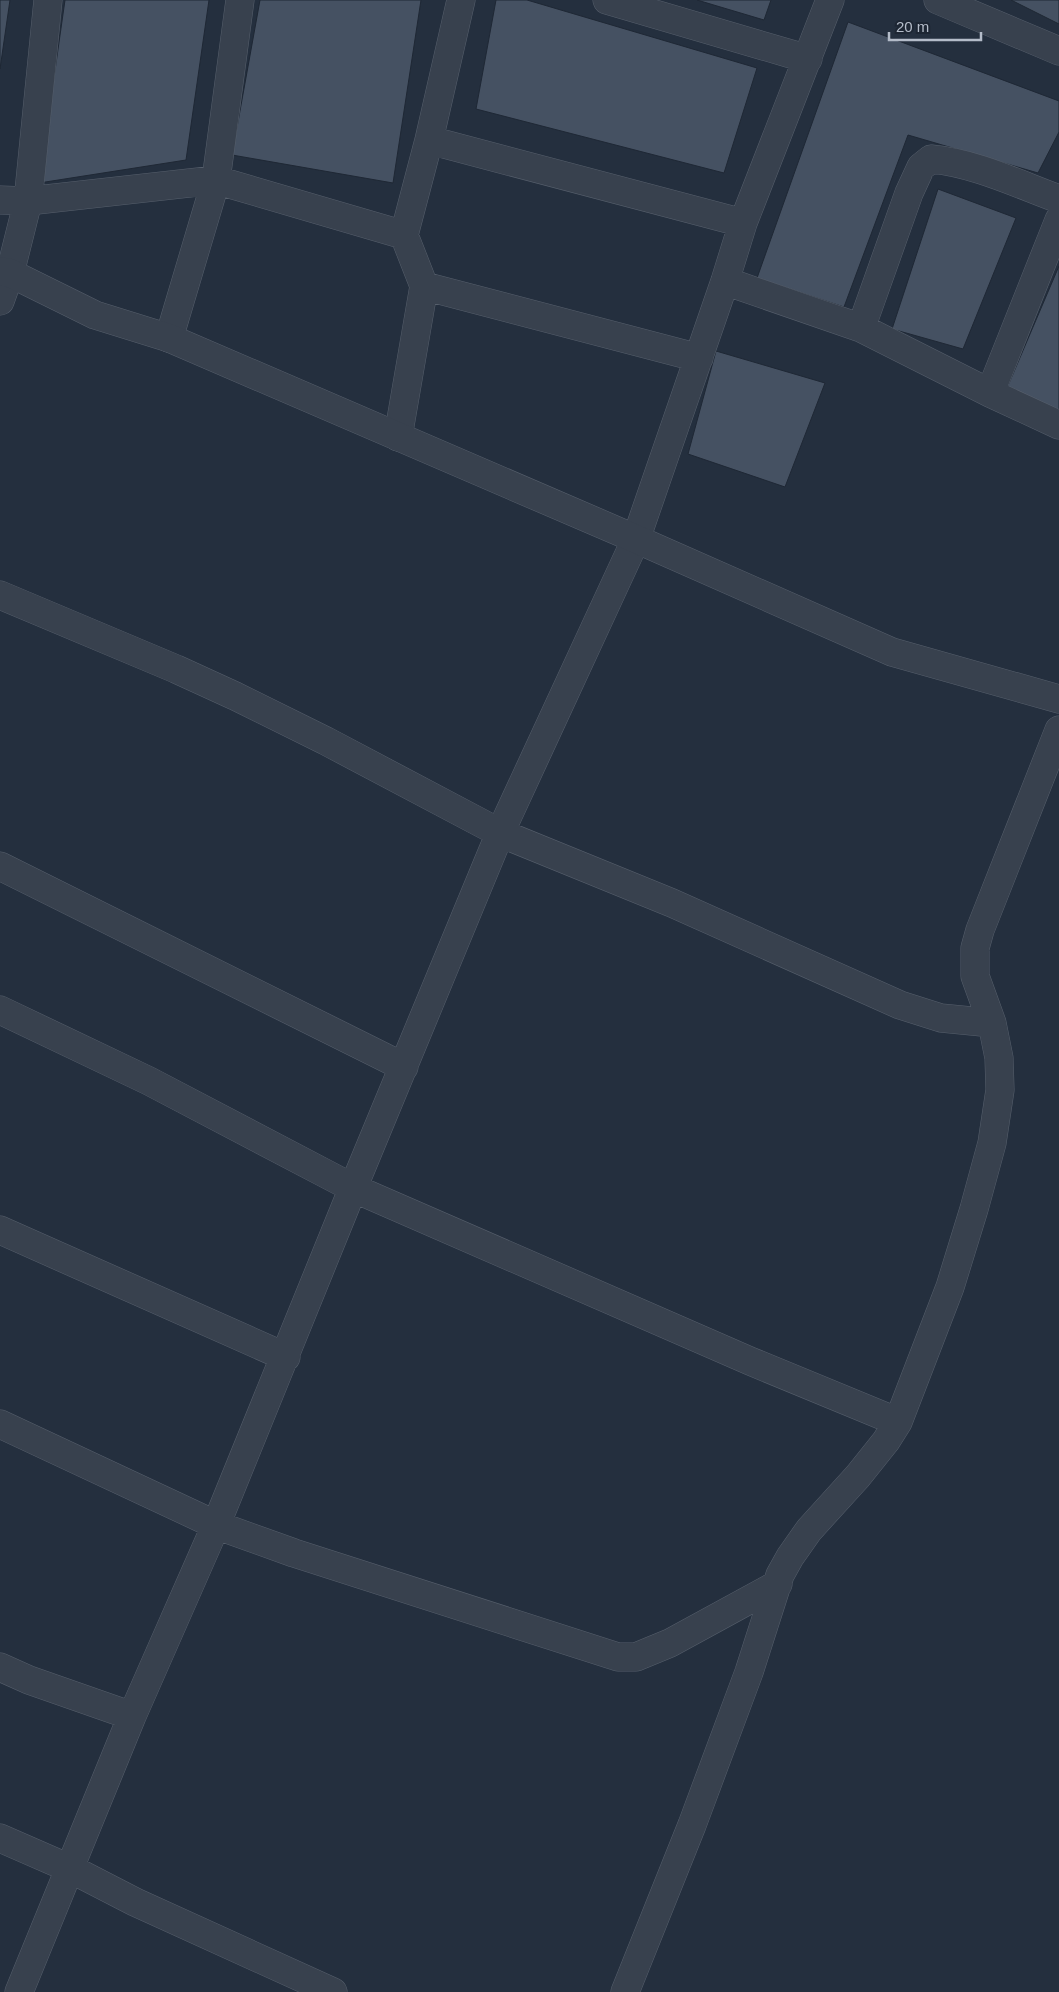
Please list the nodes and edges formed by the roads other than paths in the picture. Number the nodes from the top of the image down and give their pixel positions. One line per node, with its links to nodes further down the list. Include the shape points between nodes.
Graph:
1 (48, 0): 14 (street)
2 (240, 0): 11 (street)
3 (462, 0): 10 (street)
4 (607, 0): 9 (street)
5 (830, 0): 9 (street)
6 (938, 0): 7 (street)
7 (986, 9): 8 (street)
8 (1059, 51)
9 (808, 60): 16 (street)
10 (429, 140): 16 (street); 17 (street)
11 (216, 180): 14 (street); 17 (street); 23 (street)
12 (1059, 199): 22 (street, via 971,167 931,159 921,167 909,193)
13 (0, 200): 14 (street)
14 (28, 201): 18 (street)
15 (1059, 220): 25 (street)
16 (743, 223): 19 (street)
17 (404, 235): 20 (street)
18 (5, 272): 21 (street); 23 (street, via 95,315)
19 (725, 281): 22 (street); 24 (street)
20 (424, 286): 24 (street); 27 (street)
21 (0, 301)
22 (861, 328): 25 (street)
23 (169, 338): 27 (street)
24 (699, 358): 28 (street)
25 (990, 393): 26 (street)
26 (1059, 425)
27 (398, 437): 28 (street)
28 (636, 539): 30 (street, via 892,652); 32 (street)
29 (0, 595): 32 (street, via 227,692)
30 (1059, 699)
31 (1059, 730): 35 (street, via 975,948 975,976)
32 (500, 833): 35 (street, via 672,903 900,1005 941,1018); 36 (street)
33 (0, 866): 36 (street)
34 (0, 1010): 37 (street, via 149,1081)
35 (992, 1023): 40 (street, via 999,1058 1000,1090 992,1143 950,1287)
36 (404, 1067): 37 (street)
37 (353, 1188): 39 (street); 40 (street, via 750,1362)
38 (0, 1230): 39 (street)
39 (286, 1357): 42 (street)
40 (898, 1422): 43 (street, via 858,1476 809,1530 790,1557)
41 (0, 1424): 42 (street)
42 (216, 1525): 43 (street, via 618,1657 636,1656 670,1643); 45 (street)
43 (778, 1584): 50 (street, via 729,1726)
44 (0, 1668): 45 (street)
45 (132, 1716): 47 (street)
46 (0, 1838): 47 (street)
47 (71, 1869): 48 (street); 49 (street, via 135,1902)
48 (19, 1992)
49 (332, 1992)
50 (625, 1992)

